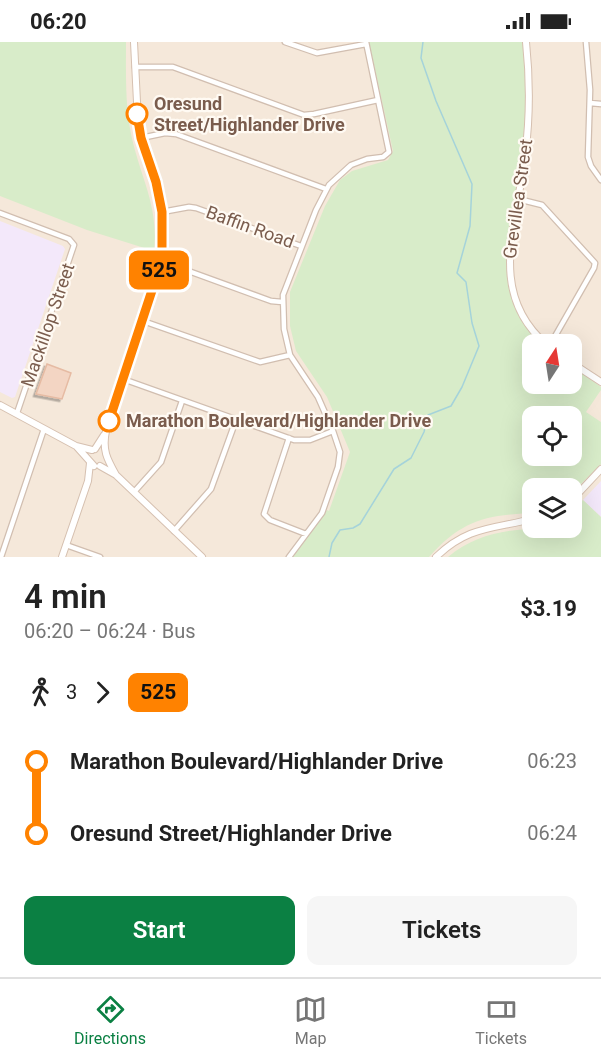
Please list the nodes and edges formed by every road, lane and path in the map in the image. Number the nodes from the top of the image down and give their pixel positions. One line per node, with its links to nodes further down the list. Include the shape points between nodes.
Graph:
1 (134, 42): 6 (street)
2 (285, 42): 5 (street, via 317,53)
3 (526, 42): 13 (street, Grevillea Street, via 528,128)
4 (586, 42): 8 (street)
5 (366, 43): 7 (street)
6 (135, 67): 7 (street, via 173,67 304,114); 10 (street)
7 (378, 100): 12 (street, via 389,152 351,165)
8 (590, 103): 9 (street); 11 (street, via 588,157)
9 (601, 104)
10 (141, 138): 12 (street, via 176,134); 14 (street)
11 (601, 180)
12 (326, 189): 16 (street)
13 (518, 199): 20 (street, Grevillea Street, via 510,251 511,285 522,315); 21 (street, via 542,205 595,263)
14 (162, 212): 16 (street, Baffin Road, via 196,208); 17 (street)
15 (0, 213): 28 (street, Mackillop Street, via 69,239 74,245)
16 (301, 246): 18 (street)
17 (162, 260): 18 (street); 19 (street)
18 (282, 302): 22 (street)
19 (143, 321): 22 (street, via 260,362); 24 (street)
20 (535, 334)
21 (556, 334)
22 (290, 355): 32 (street, via 318,397)
23 (582, 369): 25 (street)
24 (123, 379): 26 (street); 31 (street)
25 (599, 379)
26 (182, 401): 29 (street); 43 (street, via 161,462)
27 (0, 405): 28 (street)
28 (16, 413): 30 (street)
29 (236, 420): 33 (street); 45 (street, via 211,489)
30 (44, 429): 34 (street); 48 (street)
31 (106, 431): 35 (street); 36 (street)
32 (333, 431): 33 (street, via 304,441); 46 (street, via 340,452 338,468 322,513)
33 (289, 438): 46 (street, via 264,514)
34 (76, 446): 35 (street); 37 (street)
35 (94, 450): 36 (street); 37 (street)
36 (105, 456): 38 (street); 40 (street)
37 (89, 461): 38 (street); 41 (street)
38 (99, 466): 40 (street); 41 (street)
39 (601, 469): 42 (street)
40 (116, 475): 43 (street)
41 (88, 481): 47 (street)
42 (582, 489)
43 (134, 492): 45 (street)
44 (522, 521): 53 (street, via 476,531)
45 (174, 531): 51 (street)
46 (306, 534): 52 (street)
47 (66, 545): 49 (street); 50 (street)
48 (1, 557)
49 (62, 557)
50 (100, 557)
51 (202, 557)
52 (289, 557)
53 (436, 557)

